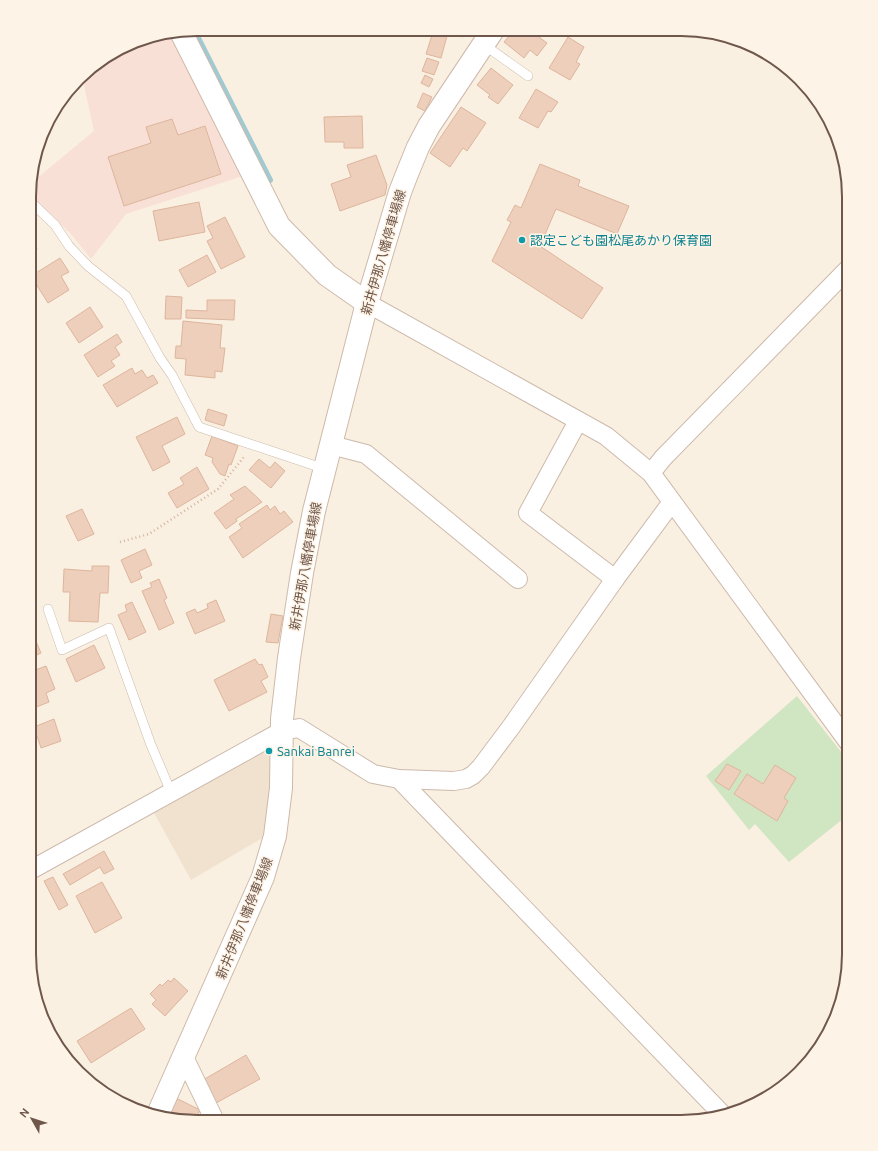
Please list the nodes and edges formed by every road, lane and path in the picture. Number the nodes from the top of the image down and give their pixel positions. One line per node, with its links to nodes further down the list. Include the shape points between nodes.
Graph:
1 (182, 36): 6 (main road, via 279,226 327,275)
2 (488, 37): 3 (lane); 6 (main road, 新井伊那八幡停車場線, via 418,147 400,192)
3 (528, 76)
4 (36, 207): 8 (lane, via 55,225 69,246 88,266 126,296 172,375 198,427)
5 (842, 275): 11 (street)
6 (367, 303): 7 (street); 9 (main road, 新井伊那八幡停車場線)
7 (578, 421): 11 (street, via 606,436); 15 (street, via 528,513)
8 (254, 445): 10 (lane); 13 (path, via 218,489 149,534)
9 (331, 445): 10 (main road, 新井伊那八幡停車場線); 14 (street, via 366,454)
10 (325, 468): 17 (main road, 新井伊那八幡停車場線, via 302,573 289,658)
11 (651, 473): 12 (street)
12 (672, 502): 15 (street); 18 (street)
13 (120, 542)
14 (518, 579)
15 (615, 579): 19 (street, via 511,727 473,775 454,781)
16 (48, 609): 20 (lane, via 62,650 109,628 151,745)
17 (282, 731): 19 (street, via 299,728 372,774); 20 (street); 22 (main road, 新井伊那八幡停車場線, via 281,788 275,836 263,877)
18 (842, 733)
19 (399, 779): 24 (street)
20 (171, 792): 21 (street)
21 (36, 867)
22 (184, 1057): 23 (main road, 新井伊那八幡停車場線); 25 (street)
23 (159, 1111)
24 (719, 1111)
25 (212, 1115)

